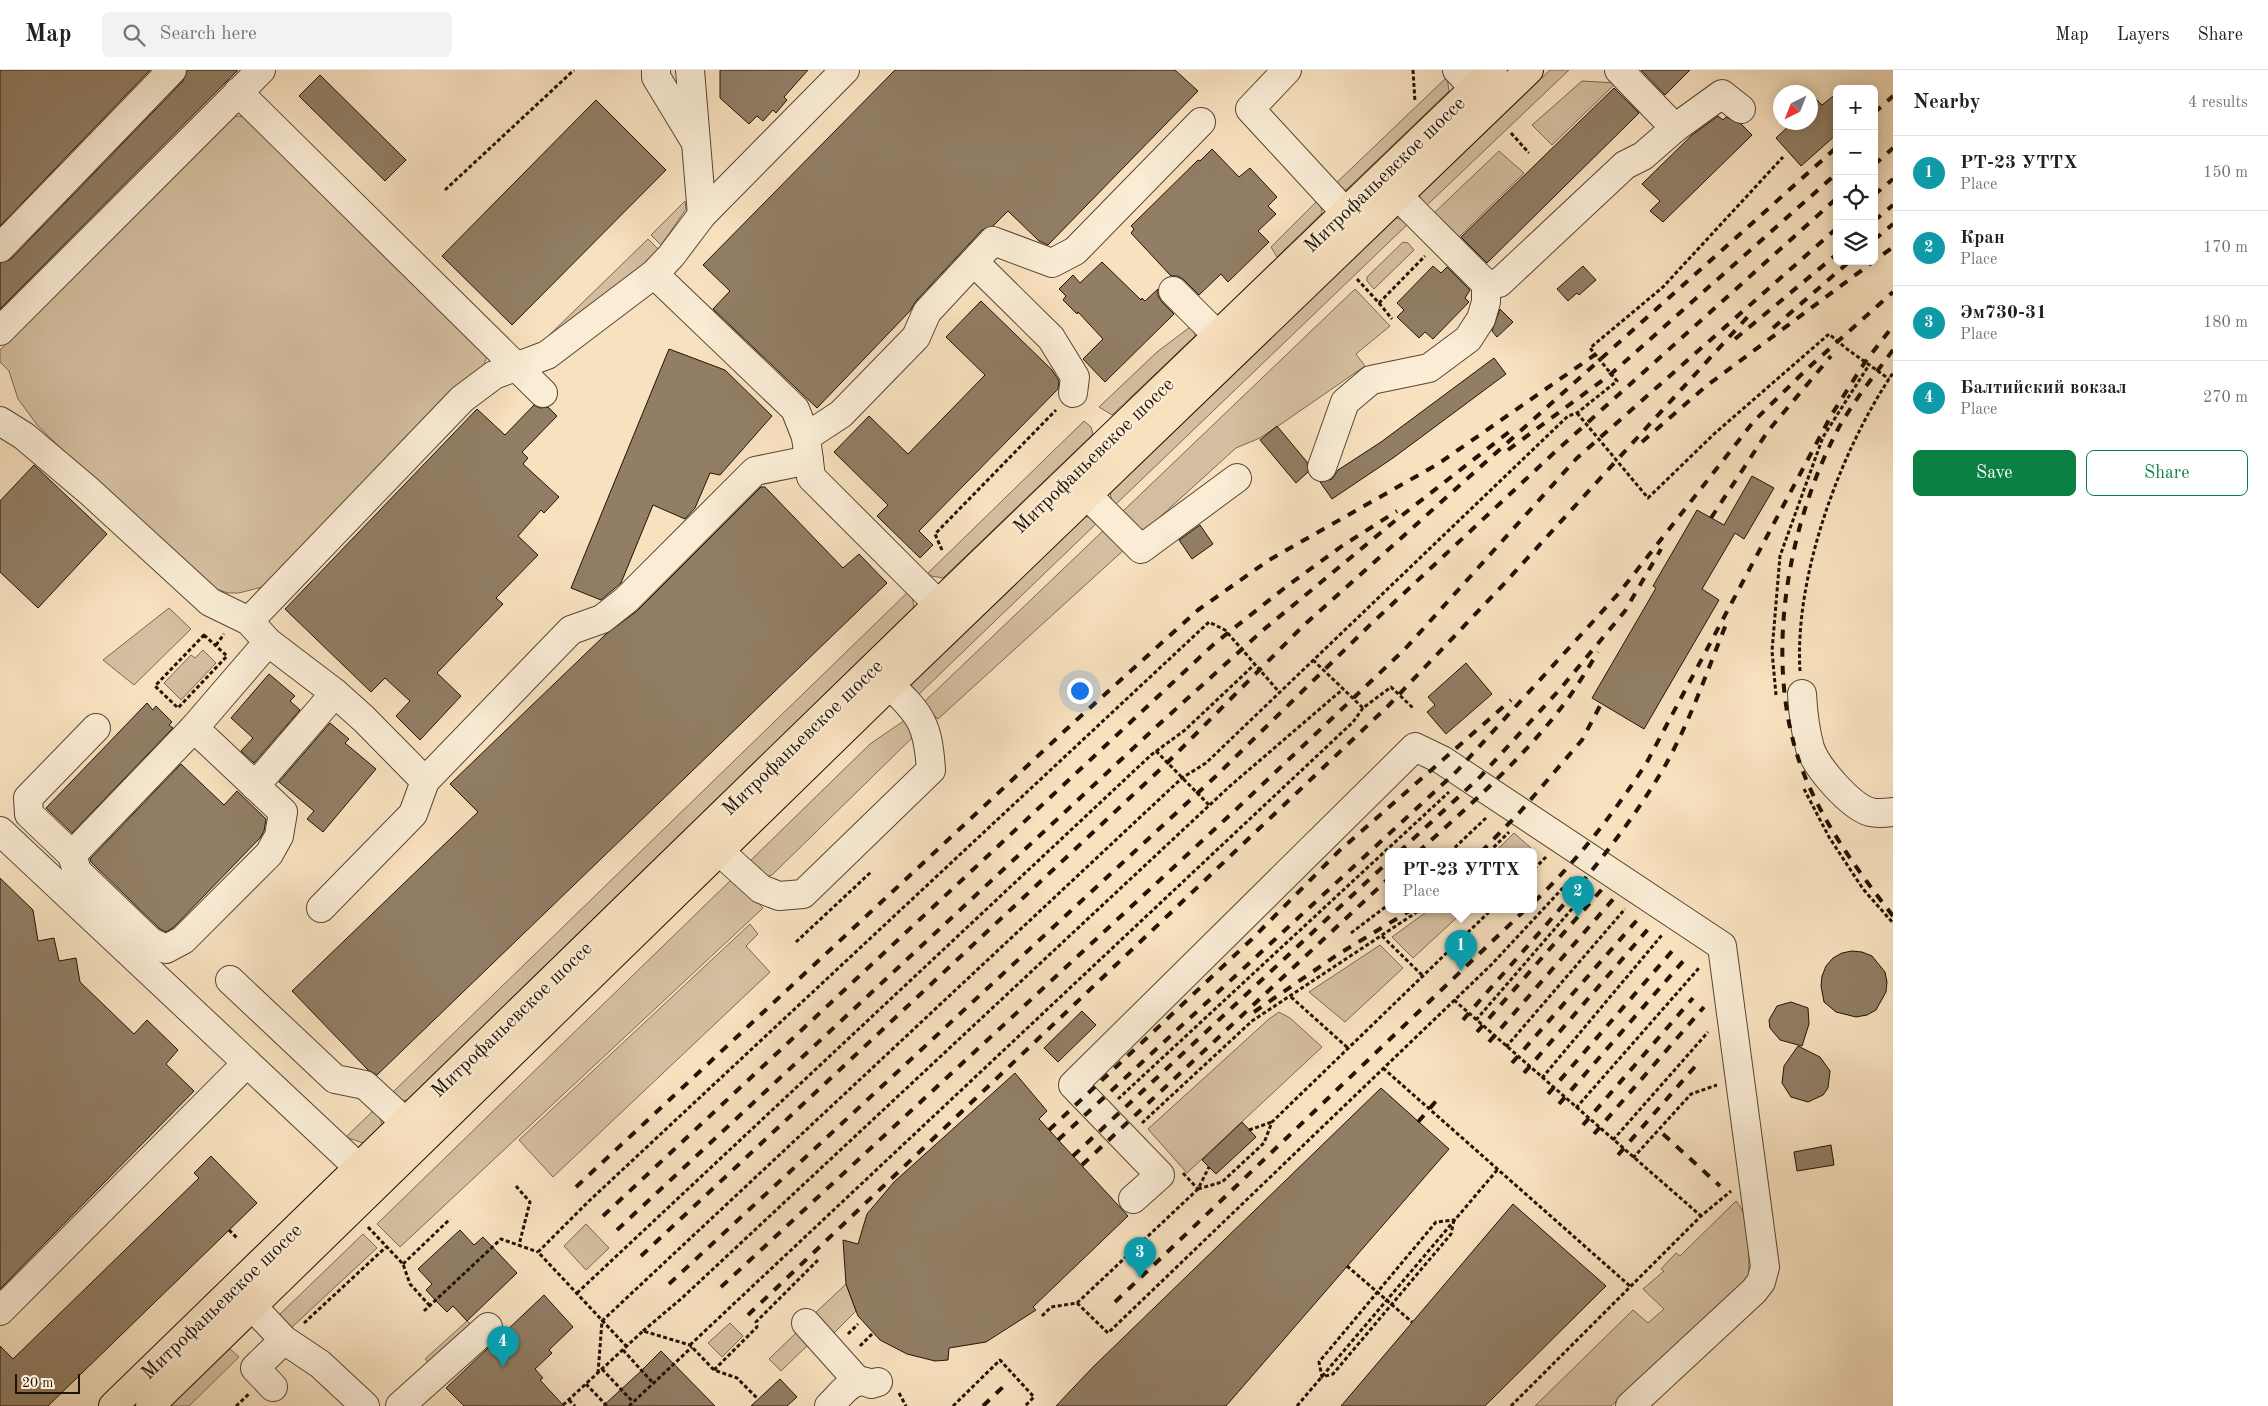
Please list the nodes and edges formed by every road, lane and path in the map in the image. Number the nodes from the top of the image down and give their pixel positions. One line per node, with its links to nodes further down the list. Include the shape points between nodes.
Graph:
1 (172, 70): 26 (lane)
2 (261, 70): 12 (lane)
3 (574, 70): 21 (path)
4 (690, 70): 18 (lane)
5 (845, 70): 24 (lane)
6 (1287, 70): 23 (lane, via 1250,109)
7 (1413, 70): 13 (path)
8 (1529, 70): 22 (main road, Митрофаньевское шоссе)
9 (1619, 70): 16 (lane)
10 (653, 72): 18 (lane)
11 (1475, 76): 23 (main road, Митрофаньевское шоссе)
12 (238, 92): 34 (lane); 37 (lane)
13 (1416, 102)
14 (1741, 109): 16 (lane, via 1722,94)
15 (1201, 122): 27 (lane, via 1075,251 1052,263 992,241)
16 (1675, 128): 30 (lane, via 1643,156 1624,165 1499,282)
17 (1510, 133): 19 (path)
18 (694, 140): 24 (lane)
19 (1529, 153)
20 (1783, 157): 42 (path, via 1663,287 1590,348 1617,381)
21 (445, 190)
22 (1398, 196): 25 (lane); 47 (main road, Митрофаньевское шоссе)
23 (1345, 212): 35 (main road, Митрофаньевское шоссе)
24 (702, 215): 28 (lane)
25 (1441, 240): 30 (lane); 32 (path)
26 (0, 248)
27 (974, 262): 41 (lane, via 1051,338 1075,377); 44 (lane, via 927,312 916,337)
28 (654, 274): 37 (lane, via 547,355); 44 (lane, via 795,409)
29 (1357, 279): 32 (path)
30 (1486, 284): 45 (lane, via 1486,302 1481,319 1468,339 1429,368 1371,380 1345,402)
31 (1173, 291): 35 (lane)
32 (1379, 303): 33 (path)
33 (1392, 319)
34 (0, 331)
35 (1217, 335): 49 (main road, Митрофаньевское шоссе)
36 (1869, 365): 39 (path); 42 (path, via 1829,334 1714,434 1648,498); 59 (path, via 1823,437 1780,556 1772,651)
37 (517, 366): 40 (lane); 50 (lane, via 494,375 462,399)
38 (1893, 373): 39 (path)
39 (1889, 379): 59 (path, via 1854,440 1814,547 1799,657)
40 (543, 393)
41 (1073, 393): 48 (path, via 935,534)
42 (1577, 413): 52 (path, via 1568,416)
43 (4, 431): 50 (lane, via 24,436 210,602)
44 (807, 448): 49 (lane, via 811,477); 66 (lane, via 755,471 626,600 602,619 571,630)
45 (1322, 467)
46 (1237, 478): 47 (lane, via 1141,549)
47 (1087, 495): 54 (main road, Митрофаньевское шоссе)
48 (942, 550)
49 (938, 604): 107 (main road, Митрофаньевское шоссе)
50 (249, 621): 51 (lane)
51 (268, 642): 57 (lane); 63 (lane)
52 (1313, 660): 56 (path); 58 (path)
53 (1255, 664): 58 (path); 64 (path, via 1185,730); 129 (path, via 1225,630 1209,622)
54 (890, 685): 76 (main road, Митрофаньевское шоссе); 76 (lane, via 912,707 925,729 931,770 803,894 779,896 761,889)
55 (158, 689): 55 (path, via 156,686 204,635 227,656 178,708)
56 (1343, 689): 60 (path); 70 (path)
57 (336, 693): 66 (lane); 67 (lane)
58 (1280, 693): 65 (path, via 1206,763)
59 (1789, 697): 71 (lane, via 1804,719 1811,749 1821,768 1856,804 1881,814)
60 (1363, 708): 61 (path, via 1391,687); 149 (path, via 1353,722)
61 (1412, 708)
62 (96, 728): 78 (lane, via 28,798 29,814)
63 (194, 728): 67 (lane); 78 (lane)
64 (1156, 751): 65 (path); 134 (path)
65 (1182, 778): 70 (path); 142 (path)
66 (425, 781): 84 (lane, via 413,814)
67 (255, 786): 78 (lane, via 283,812 279,836 269,854 184,940 166,949 152,942 77,871)
68 (1455, 786): 74 (path)
69 (1803, 788): 87 (path, via 1829,837 1863,889)
70 (1210, 806): 146 (path)
71 (1893, 812)
72 (1488, 817): 75 (path)
73 (0, 831): 101 (lane)
74 (1388, 848)
75 (1454, 848)
76 (719, 851): 137 (main road, Митрофаньевское шоссе)
77 (1385, 851): 105 (path)
78 (72, 855)
79 (1580, 869): 96 (path)
80 (871, 872): 91 (path)
81 (1591, 887): 97 (path)
82 (1631, 902): 99 (path)
83 (1385, 907): 88 (path)
84 (321, 908)
85 (1416, 913): 90 (path)
86 (1488, 913): 93 (path)
87 (1893, 923)
88 (1351, 932)
89 (1663, 933): 103 (path)
90 (1382, 936): 93 (path); 95 (path)
91 (796, 942)
92 (1704, 962): 106 (path)
93 (1423, 976): 100 (path)
94 (230, 980): 107 (lane, via 335,1079 365,1086)
95 (1291, 997): 100 (path); 109 (path, via 1252,1021)
96 (1454, 1000): 97 (path); 102 (path)
97 (1476, 1020): 99 (path)
98 (1714, 1026): 111 (path)
99 (1506, 1047): 103 (path)
100 (1348, 1048): 108 (path)
101 (248, 1063): 113 (lane); 139 (lane)
102 (1383, 1068): 116 (path); 136 (path, via 1108,1333)
103 (1542, 1078): 106 (path)
104 (1724, 1082): 112 (path, via 1690,1094)
105 (1116, 1101)
106 (1576, 1108): 111 (path)
107 (405, 1122): 113 (main road, Митрофаньевское шоссе)
108 (1272, 1122): 110 (path); 119 (path, via 1264,1143 1222,1182)
109 (1139, 1126)
110 (1249, 1130)
111 (1613, 1140): 112 (path)
112 (1633, 1158): 121 (path)
113 (358, 1167): 164 (main road, Митрофаньевское шоссе)
114 (1209, 1167): 119 (path)
115 (1179, 1168): 119 (path)
116 (1498, 1169): 123 (path); 133 (path)
117 (1754, 1174): 120 (lane, via 1722,946 1442,760 1415,747 1073,1085 1160,1174); 121 (path); 177 (lane, via 1765,1266 1762,1282)
118 (516, 1186): 127 (path, via 530,1202)
119 (1198, 1189): 136 (path)
120 (1133, 1199)
121 (1701, 1216): 133 (path)
122 (450, 1219): 131 (path)
123 (1454, 1220): 135 (path); 156 (path, via 1451,1234 1433,1256 1333,1374); 156 (path, via 1436,1222 1319,1362)
124 (366, 1225): 128 (path)
125 (229, 1230): 126 (path)
126 (238, 1239)
127 (519, 1245): 129 (path); 138 (path, via 500,1239)
128 (386, 1247): 131 (path); 148 (path)
129 (538, 1252): 134 (path)
130 (818, 1260): 154 (path)
131 (403, 1264): 138 (path, via 410,1284)
132 (1347, 1266): 135 (path, bridge)
133 (1632, 1287): 176 (path)
134 (577, 1293): 142 (path)
135 (1387, 1300): 143 (path, bridge); 156 (path)
136 (1077, 1303): 141 (path, via 1051,1307)
137 (252, 1306): 148 (lane); 165 (main road, Митрофаньевское шоссе)
138 (430, 1306): 140 (path)
139 (0, 1311)
140 (424, 1311)
141 (1042, 1316)
142 (602, 1321): 150 (path); 155 (path)
143 (1412, 1322)
144 (806, 1323): 172 (lane, via 867,1381)
145 (488, 1326): 168 (lane)
146 (644, 1331): 149 (path); 150 (path)
147 (873, 1332): 152 (path)
148 (292, 1333): 159 (lane, via 256,1368); 167 (lane)
149 (691, 1346): 154 (path); 157 (path)
150 (627, 1347): 151 (path)
151 (622, 1350): 153 (path); 157 (path)
152 (855, 1351)
153 (602, 1370): 155 (path); 162 (path)
154 (714, 1370): 161 (path, via 737,1378)
155 (598, 1373): 158 (path)
156 (1322, 1377): 175 (path)
157 (653, 1383): 162 (path)
158 (586, 1384): 160 (path); 170 (path)
159 (263, 1389): 166 (path)
160 (569, 1400): 163 (path); 169 (path)
161 (758, 1400)
162 (633, 1402): 171 (path)
163 (563, 1405)
164 (113, 1406)
165 (150, 1406)
166 (236, 1406)
167 (365, 1406)
168 (400, 1406)
169 (575, 1406)
170 (608, 1406)
171 (629, 1406)
172 (829, 1406)
173 (953, 1406): 174 (path, via 1000,1360 1034,1397)
174 (1025, 1406)
175 (1297, 1406)
176 (1511, 1406)
177 (1630, 1406)

